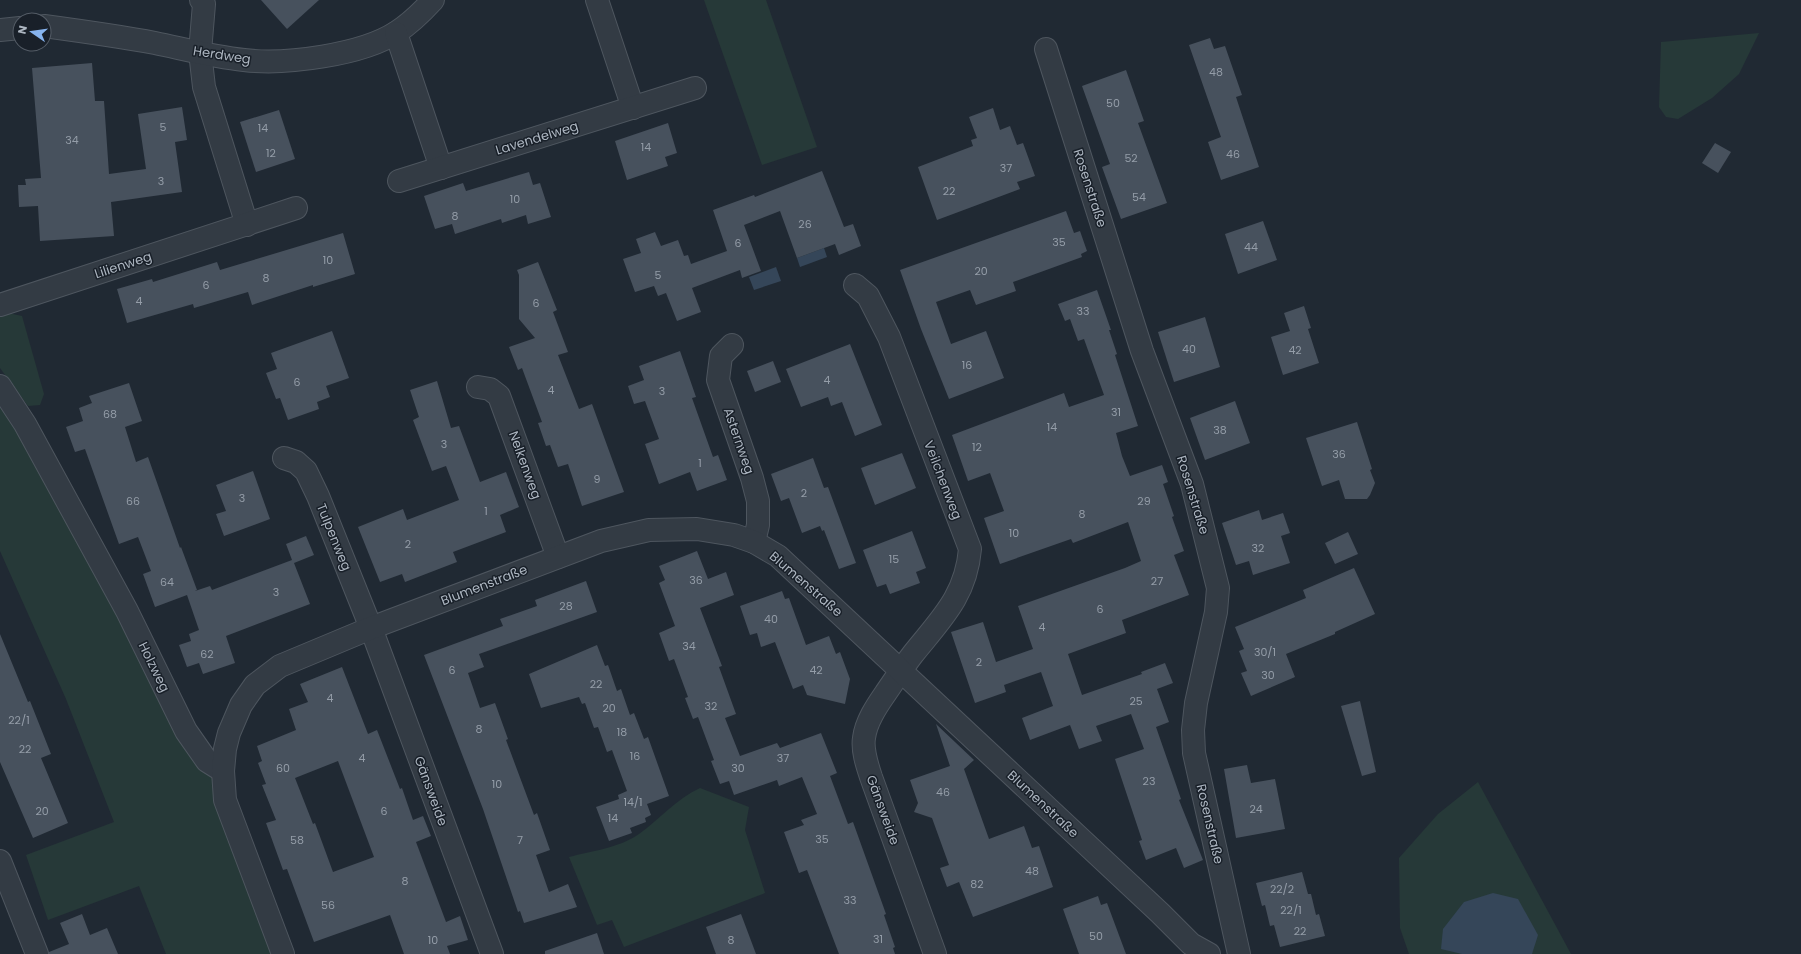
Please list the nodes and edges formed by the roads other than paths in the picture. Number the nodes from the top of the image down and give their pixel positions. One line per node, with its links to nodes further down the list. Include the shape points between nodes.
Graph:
1 (201, 0): 9 (street, via 204,4)
2 (433, 0): 7 (street, Herdweg)
3 (597, 0): 11 (street)
4 (52, 27): 9 (street, Herdweg)
5 (12, 29): 6 (street)
6 (0, 30)
7 (396, 33): 9 (street, Herdweg, via 359,48 302,60 245,60); 12 (street)
8 (1046, 49): 33 (street, Rosenstraße, via 1142,351 1192,484 1217,582 1216,612 1196,702 1194,753)
9 (200, 52): 15 (street, via 204,87)
10 (695, 88): 11 (street, Lavendelweg)
11 (633, 108): 12 (street, Lavendelweg)
12 (441, 168): 13 (street, Lavendelweg)
13 (399, 181)
14 (296, 208): 15 (street, Lilienweg)
15 (247, 225): 17 (street, Lilienweg)
16 (855, 285): 25 (street, Veilchenweg, via 868,296 889,337 970,549 968,568 958,594 942,620)
17 (0, 305)
18 (732, 345): 22 (street, Asternweg, via 721,356 718,380 758,501 758,525)
19 (0, 386): 26 (street, Holzweg, via 25,424 127,611 186,731 207,761)
20 (478, 387): 23 (street, Nelkenweg, via 499,396)
21 (284, 458): 24 (street, Tulpenweg, via 296,462 306,471)
22 (754, 542): 23 (street, Blumenstraße, via 734,535 697,529 649,530 601,541); 25 (street, Blumenstraße, via 778,556)
23 (558, 557): 24 (street, Blumenstraße)
24 (371, 628): 26 (street, Blumenstraße, via 280,666 255,685 241,705 229,733); 30 (street, Gänsweide)
25 (901, 670): 31 (street, Gänsweide, via 872,713 864,738 866,760); 32 (street, Blumenstraße, via 1191,944)
26 (223, 771): 29 (street, via 225,800)
27 (0, 861): 28 (street)
28 (37, 954)
29 (283, 954)
30 (492, 954)
31 (935, 954)
32 (1209, 954)
33 (1238, 954)

